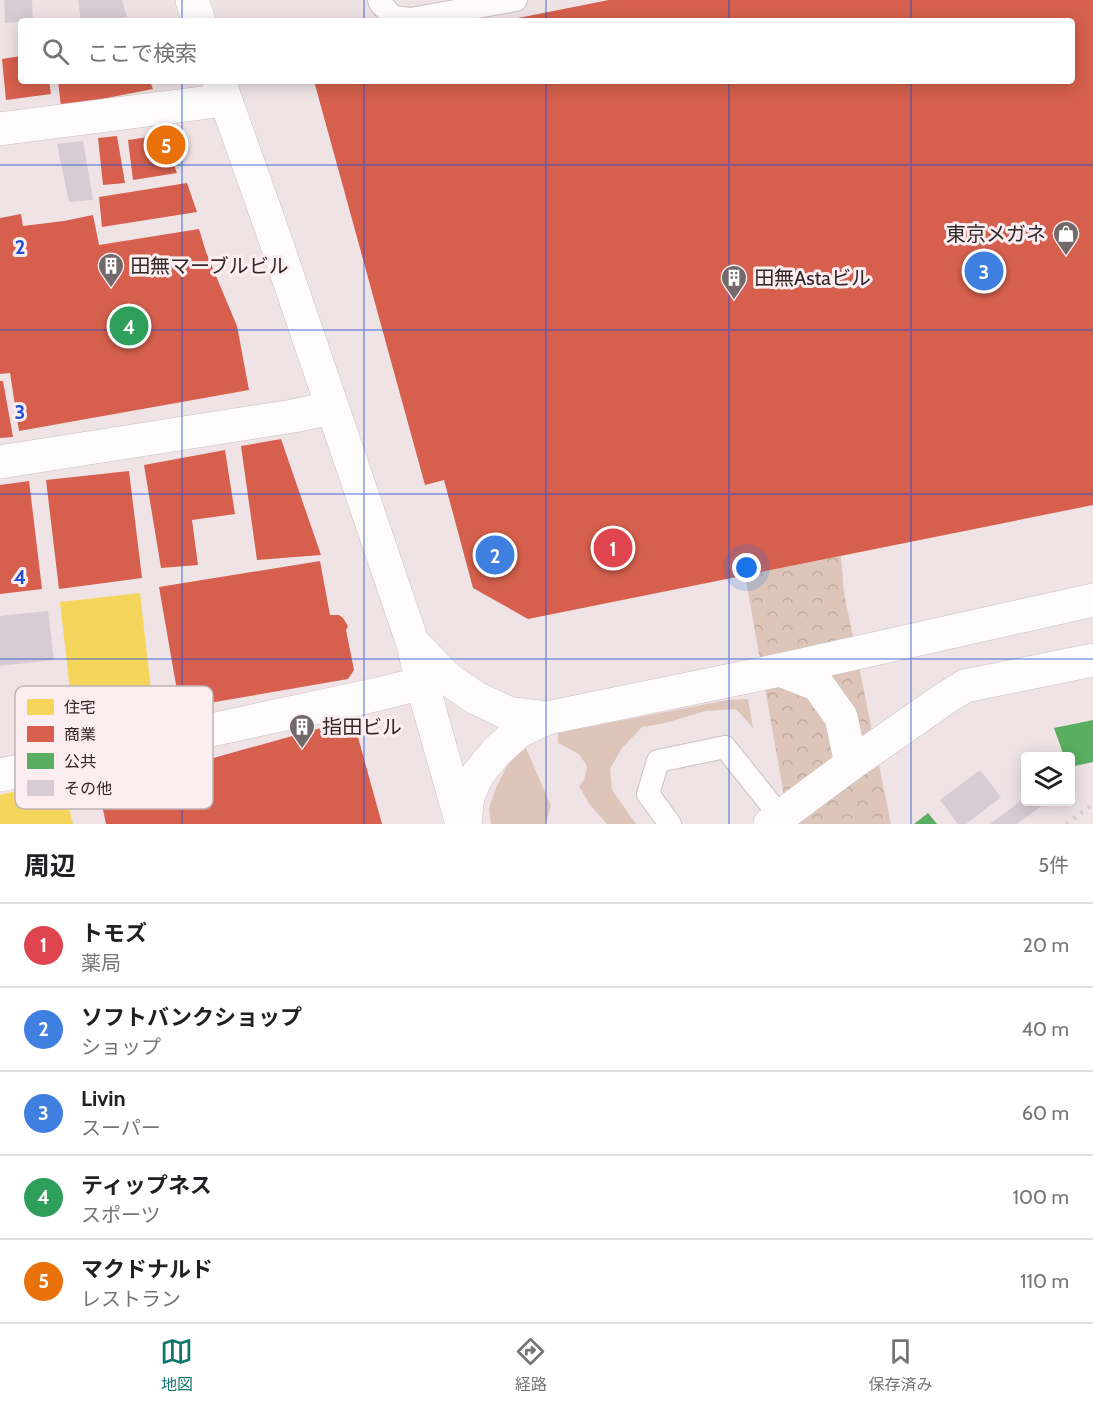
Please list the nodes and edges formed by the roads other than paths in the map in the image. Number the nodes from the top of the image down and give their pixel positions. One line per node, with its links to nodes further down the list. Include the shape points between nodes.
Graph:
1 (192, 0): 4 (street)
2 (379, 0): 5 (lane, via 393,17)
3 (516, 0): 6 (lane)
4 (198, 18)
5 (402, 18)
6 (417, 18)
7 (222, 91): 8 (street); 9 (street)
8 (0, 129)
9 (332, 408): 10 (street); 12 (street)
10 (0, 462)
11 (1093, 600): 14 (street)
12 (413, 644): 15 (street); 16 (street, via 448,680 476,698 508,713)
13 (1093, 660): 18 (street, via 965,686)
14 (780, 670): 16 (street); 18 (street, via 818,685 841,717)
15 (422, 683): 17 (street); 22 (street)
16 (547, 718): 22 (street, via 518,732 478,774 468,796)
17 (213, 730)
18 (851, 764): 21 (street)
19 (15, 773): 20 (street)
20 (0, 776)
21 (775, 820): 23 (lane, via 725,747 658,761 648,794)
22 (463, 824)
23 (670, 824)

